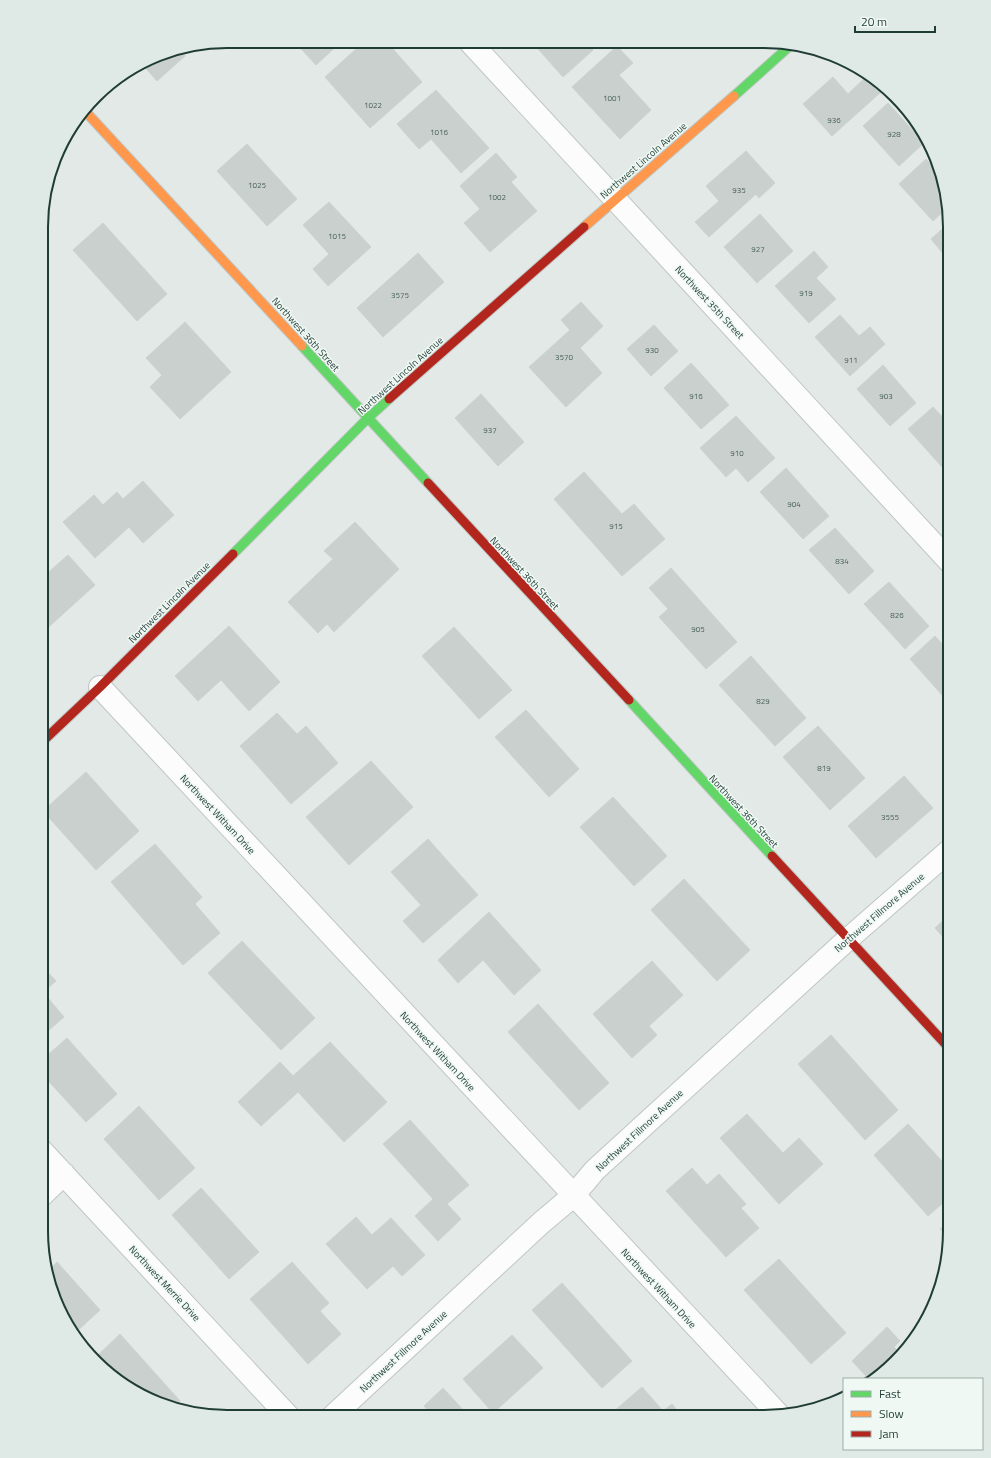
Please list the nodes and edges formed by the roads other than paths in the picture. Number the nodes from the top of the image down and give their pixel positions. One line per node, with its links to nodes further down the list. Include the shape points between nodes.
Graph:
1 (476, 48): 4 (street, Northwest 35th Street)
2 (785, 50): 4 (street, Northwest Lincoln Avenue)
3 (88, 114): 5 (street, Northwest 36th Street)
4 (616, 199): 5 (street, Northwest Lincoln Avenue); 6 (street, Northwest 35th Street)
5 (368, 418): 7 (street, Northwest Lincoln Avenue); 10 (street, Northwest 36th Street)
6 (943, 554)
7 (100, 687): 8 (street, Northwest Lincoln Avenue); 15 (street, Northwest Witham Drive)
8 (48, 736)
9 (943, 856): 10 (street, Northwest Fillmore Avenue)
10 (848, 940): 11 (street, Northwest 36th Street); 15 (street, Northwest Fillmore Avenue, via 595,1170)
11 (943, 1042)
12 (48, 1157): 13 (street, Northwest Merrie Drive)
13 (64, 1174): 14 (street); 16 (street, Northwest Merrie Drive)
14 (48, 1189)
15 (573, 1196): 17 (street, Northwest Fillmore Avenue); 18 (street, Northwest Witham Drive)
16 (282, 1410)
17 (339, 1410)
18 (774, 1410)

